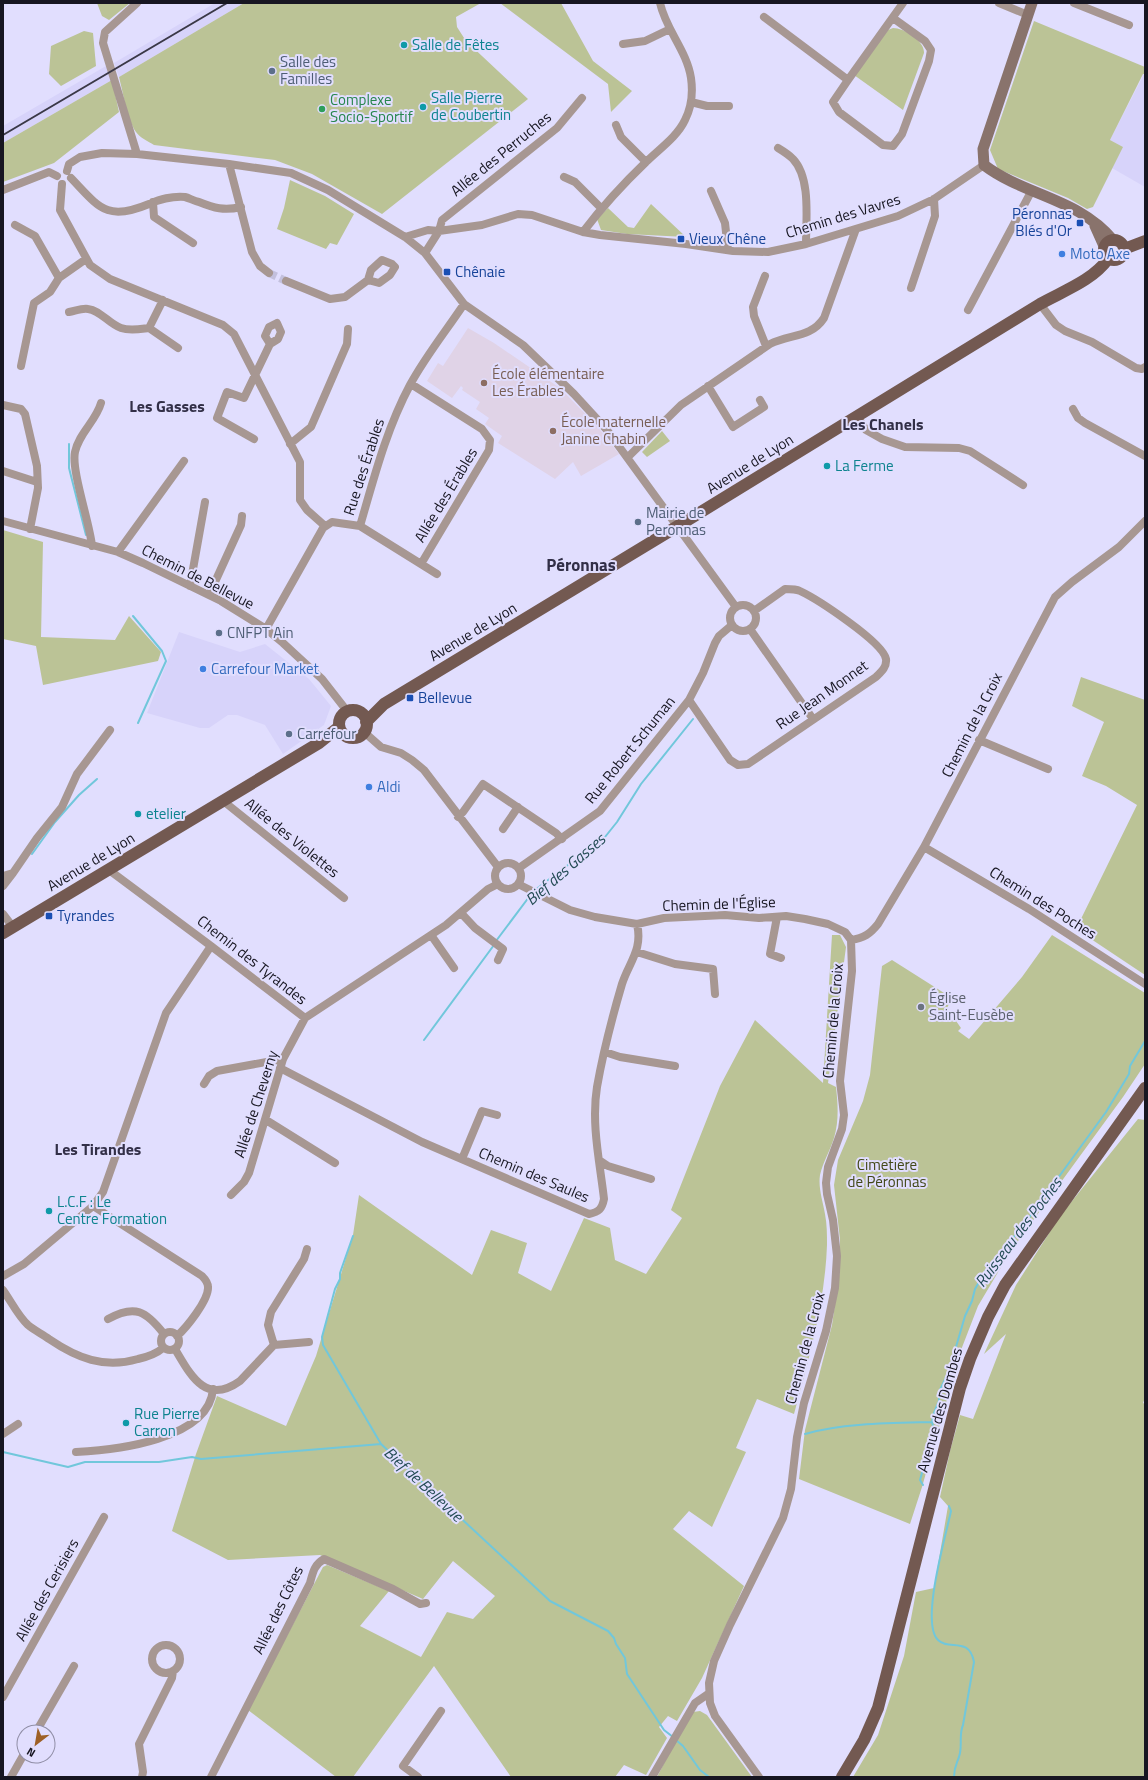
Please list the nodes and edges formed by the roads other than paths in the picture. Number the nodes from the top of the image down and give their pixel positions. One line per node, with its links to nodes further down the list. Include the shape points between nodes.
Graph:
1 (137, 3): 19 (street, via 105,32 103,43)
2 (660, 3): 11 (street)
3 (903, 3): 9 (street)
4 (999, 3): 7 (street)
5 (1032, 3): 7 (street)
6 (1074, 3): 10 (street)
7 (1028, 16): 22 (street, via 982,149)
8 (764, 17): 13 (street)
9 (893, 18): 13 (street); 13 (street, via 925,41 931,50 904,127 893,146 883,145 839,112 834,102)
10 (1129, 26)
11 (670, 29): 12 (street, via 645,41); 15 (street, via 684,54 691,78)
12 (623, 44)
13 (848, 80)
14 (582, 98): 36 (street, Allée des Perruches, via 557,128 442,220)
15 (691, 102): 16 (street, via 707,106); 20 (street, via 685,120)
16 (729, 106)
17 (616, 124): 20 (street, via 622,137)
18 (778, 148): 42 (street, via 793,159 801,171 805,192)
19 (138, 154): 21 (street); 23 (street, via 102,153 80,157 69,164)
20 (646, 162): 33 (street)
21 (229, 164): 32 (street); 38 (street, via 291,173 301,177 328,190)
22 (984, 165): 28 (street, via 995,173); 30 (street, Chemin des Vavres)
23 (69, 174): 24 (street, via 62,171); 26 (street, via 69,182); 31 (street, via 93,201 108,211 129,211)
24 (57, 176): 26 (street); 27 (street, via 48,172)
25 (564, 177): 33 (street, via 575,182)
26 (62, 184): 46 (street, via 60,210)
27 (3, 190)
28 (1032, 190): 41 (street, via 1060,201 1091,219 1103,228); 57 (street)
29 (711, 191): 44 (street, via 725,223)
30 (934, 199): 35 (street, Chemin des Vavres, via 898,216); 53 (street, via 935,216)
31 (153, 202): 32 (street, via 169,197 186,197 215,209 228,210); 40 (street, via 154,217)
32 (240, 207): 48 (street, via 252,252 260,266)
33 (601, 208): 37 (street)
34 (15, 225): 50 (street, via 35,236)
35 (856, 229): 42 (street, Chemin des Vavres); 62 (street, via 824,318 818,327 779,339)
36 (440, 231): 37 (street, Chemin des Vavres, via 482,225 518,214 532,215); 38 (street, Chemin des Vavres, via 428,230); 45 (street)
37 (583, 232): 44 (street, Chemin des Vavres)
38 (405, 237): 45 (street)
39 (1145, 241): 43 (main road)
40 (193, 243)
41 (1109, 243): 43 (main road, via 1119,241); 47 (main road, via 1104,253)
42 (806, 244): 44 (street, Chemin des Vavres, via 768,252)
43 (1124, 249): 47 (main road, via 1124,254 1119,259)
44 (728, 250)
45 (424, 253): 55 (street)
46 (86, 259): 50 (street); 54 (street, via 90,265 110,278)
47 (1108, 259): 56 (main road, Avenue de Lyon, via 1088,278)
48 (269, 273)
49 (765, 276): 62 (street, via 754,308 754,316)
50 (59, 278): 64 (street, via 50,292 34,303)
51 (368, 280): 52 (street, via 344,297 330,299)
52 (286, 282)
53 (911, 288)
54 (163, 300): 59 (street); 66 (street, via 223,325 234,334)
55 (464, 304): 67 (street, Rue des Érables); 77 (street, via 523,345 602,424)
56 (1040, 304): 65 (street, via 1056,325 1065,331 1092,342 1136,368 1142,369); 73 (main road, Avenue de Lyon)
57 (968, 310)
58 (69, 312): 59 (street, via 87,308 120,328)
59 (149, 328): 63 (street)
60 (348, 329): 75 (street, via 347,344 311,427)
61 (270, 344): 66 (street)
62 (766, 346): 68 (street)
63 (178, 348)
64 (21, 366)
65 (1145, 366)
66 (255, 375): 74 (street, via 244,398 227,392 217,418); 75 (street)
67 (411, 384): 87 (street, Rue des Érables, via 386,436); 92 (street, Allée des Érables, via 482,429 490,440 489,450)
68 (708, 386): 69 (street, via 733,427 764,407); 77 (street, via 681,405)
69 (760, 400)
70 (101, 403): 90 (street, via 74,453)
71 (3, 405): 80 (street, via 22,409 25,414 37,466)
72 (1073, 409): 76 (street, via 1078,418 1085,423)
73 (857, 416): 81 (street, via 866,430 882,439 905,446 959,448 970,451); 88 (main road, Avenue de Lyon)
74 (254, 440)
75 (290, 444): 86 (street, via 300,462 300,500 306,510)
76 (1145, 456)
77 (628, 458): 88 (street)
78 (184, 461): 91 (street)
79 (3, 472): 80 (street)
80 (37, 482): 89 (street)
81 (1023, 485)
82 (205, 502): 94 (street)
83 (242, 516): 95 (street, via 241,525)
84 (1145, 521): 107 (street, Chemin de la Croix, via 1119,547 1055,597)
85 (3, 522): 89 (street, Chemin de Bellevue)
86 (325, 526): 87 (street, Rue des Érables, via 332,522); 100 (street, Rue des Érables)
87 (360, 526): 92 (street, Allée des Érables)
88 (678, 526): 96 (street); 104 (main road, Avenue de Lyon, via 384,704 372,708)
89 (30, 530): 90 (street, Chemin de Bellevue)
90 (92, 546): 91 (street, Chemin de Bellevue)
91 (118, 552): 94 (street, Chemin de Bellevue)
92 (420, 564): 93 (street, Allée des Érables)
93 (437, 574)
94 (190, 586): 95 (street, Chemin de Bellevue)
95 (209, 595): 100 (street, Chemin de Bellevue)
96 (736, 608): 97 (street, via 744,605); 98 (street, via 731,616)
97 (754, 611): 99 (street, via 756,619); 103 (street, Rue Jean Monnet, via 785,589 799,590 861,630 885,654 885,667 876,677)
98 (732, 625): 99 (street, via 740,631); 101 (street, Rue Robert Schuman, via 719,636 704,673)
99 (750, 629): 103 (street)
100 (266, 630): 102 (street, Chemin de Bellevue, via 322,679)
101 (689, 700): 103 (street, Rue Jean Monnet, via 730,760 738,765 748,764); 113 (street, Rue Robert Schuman, via 600,811)
102 (347, 712): 104 (main road, via 355,710); 106 (main road, via 340,720)
103 (813, 719)
104 (364, 723): 106 (main road, via 356,737); 111 (street, via 381,747 401,754 424,770)
105 (110, 730): 118 (street, via 77,774 62,807)
106 (343, 731): 109 (main road, Avenue de Lyon)
107 (979, 740): 108 (street); 114 (street, Chemin de la Croix)
108 (1048, 769)
109 (222, 800): 117 (main road, Avenue de Lyon); 123 (street, Allée des Violettes)
110 (518, 807): 111 (street, via 483,784); 112 (street); 113 (street)
111 (458, 817): 115 (street)
112 (503, 829)
113 (562, 839): 116 (street, Rue Robert Schuman)
114 (924, 848): 130 (street, Chemin de la Croix, via 878,924 870,934); 136 (street, Chemin des Poches, via 1029,909)
115 (498, 867): 116 (street, via 509,863); 120 (street, via 495,875)
116 (519, 868): 121 (street, via 522,876)
117 (109, 870): 128 (main road, Avenue de Lyon); 131 (street, Chemin des Tyrandes)
118 (13, 873): 119 (street); 122 (street)
119 (3, 876)
120 (498, 884): 121 (street, via 508,889); 124 (street, Chemin des Tyrandes, via 488,889)
121 (518, 884): 127 (street, Chemin de l'Église, via 570,910)
122 (3, 886)
123 (344, 898)
124 (461, 913): 129 (street, Chemin des Tyrandes); 134 (street, via 475,928 503,950)
125 (3, 914): 128 (street)
126 (777, 917): 127 (street, Chemin de l'Église, via 725,915 664,918); 130 (street, Chemin de l'Église, via 805,918 828,924 845,932); 133 (street, via 770,954)
127 (637, 924): 132 (street, Chemin des Saules, via 640,935)
128 (8, 930)
129 (431, 935): 135 (street); 138 (street, Chemin des Tyrandes)
130 (851, 940): 171 (street, Chemin de la Croix, via 852,971 840,1082 844,1115 842,1129 828,1167 826,1183 837,1256 835,1288 826,1331 804,1403 791,1489 783,1518 714,1661)
131 (211, 946): 138 (street, Chemin des Tyrandes); 152 (street, via 166,1013 107,1184)
132 (637, 952): 137 (street, via 675,964 713,969); 139 (street, Chemin des Saules, via 623,982)
133 (781, 958)
134 (498, 960)
135 (454, 968)
136 (1145, 984)
137 (715, 994)
138 (304, 1018): 140 (street, Allée de Cheverny)
139 (605, 1052): 141 (street); 148 (street, Chemin des Saules, via 595,1106)
140 (283, 1060): 142 (street, Allée de Cheverny); 143 (street, via 218,1071 209,1076)
141 (675, 1066)
142 (280, 1068): 146 (street, Allée de Cheverny); 147 (street, Chemin des Saules, via 422,1142)
143 (204, 1084)
144 (1145, 1088): 182 (main road, Avenue des Dombes, via 1019,1264 988,1317 958,1394 878,1708 864,1740)
145 (497, 1115): 147 (street, via 482,1111)
146 (266, 1120): 149 (street); 151 (street, Allée de Cheverny, via 249,1173)
147 (462, 1159): 148 (street, Chemin des Saules, via 589,1214 598,1212 604,1199)
148 (600, 1160): 150 (street, via 608,1166)
149 (335, 1163)
150 (651, 1179)
151 (231, 1195)
152 (93, 1206): 154 (street, via 24,1264); 158 (street, via 206,1280 208,1292 205,1298)
153 (307, 1249): 160 (street, via 270,1312 268,1325)
154 (3, 1276)
155 (3, 1290): 161 (street, via 28,1325 78,1357 119,1363 146,1357)
156 (108, 1319): 157 (street, via 120,1312 136,1311 152,1318)
157 (164, 1334): 158 (street, via 172,1333); 161 (street, via 160,1342)
158 (177, 1336): 162 (street, via 179,1341)
159 (309, 1342): 160 (street)
160 (274, 1345): 163 (street, via 240,1381 226,1389)
161 (163, 1348): 162 (street)
162 (175, 1349): 163 (street, via 192,1378)
163 (213, 1390): 166 (street, via 209,1404 197,1421 168,1435 127,1448)
164 (18, 1424): 165 (street)
165 (3, 1434)
166 (76, 1452)
167 (104, 1517): 172 (street, Allée des Cerisiers)
168 (426, 1603): 178 (street, Allée des Côtes, via 420,1604 393,1588 324,1559 318,1563)
169 (74, 1666): 174 (street)
170 (173, 1671): 177 (street, via 172,1678 139,1744)
171 (708, 1694): 180 (street, via 695,1703); 181 (street, Chemin de la Croix, via 715,1716)
172 (3, 1697)
173 (441, 1712): 179 (street, via 403,1766)
174 (41, 1724)
175 (18, 1764): 176 (street)
176 (11, 1777)
177 (142, 1777)
178 (211, 1777)
179 (418, 1777)
180 (652, 1777)
181 (759, 1777)
182 (842, 1777)

